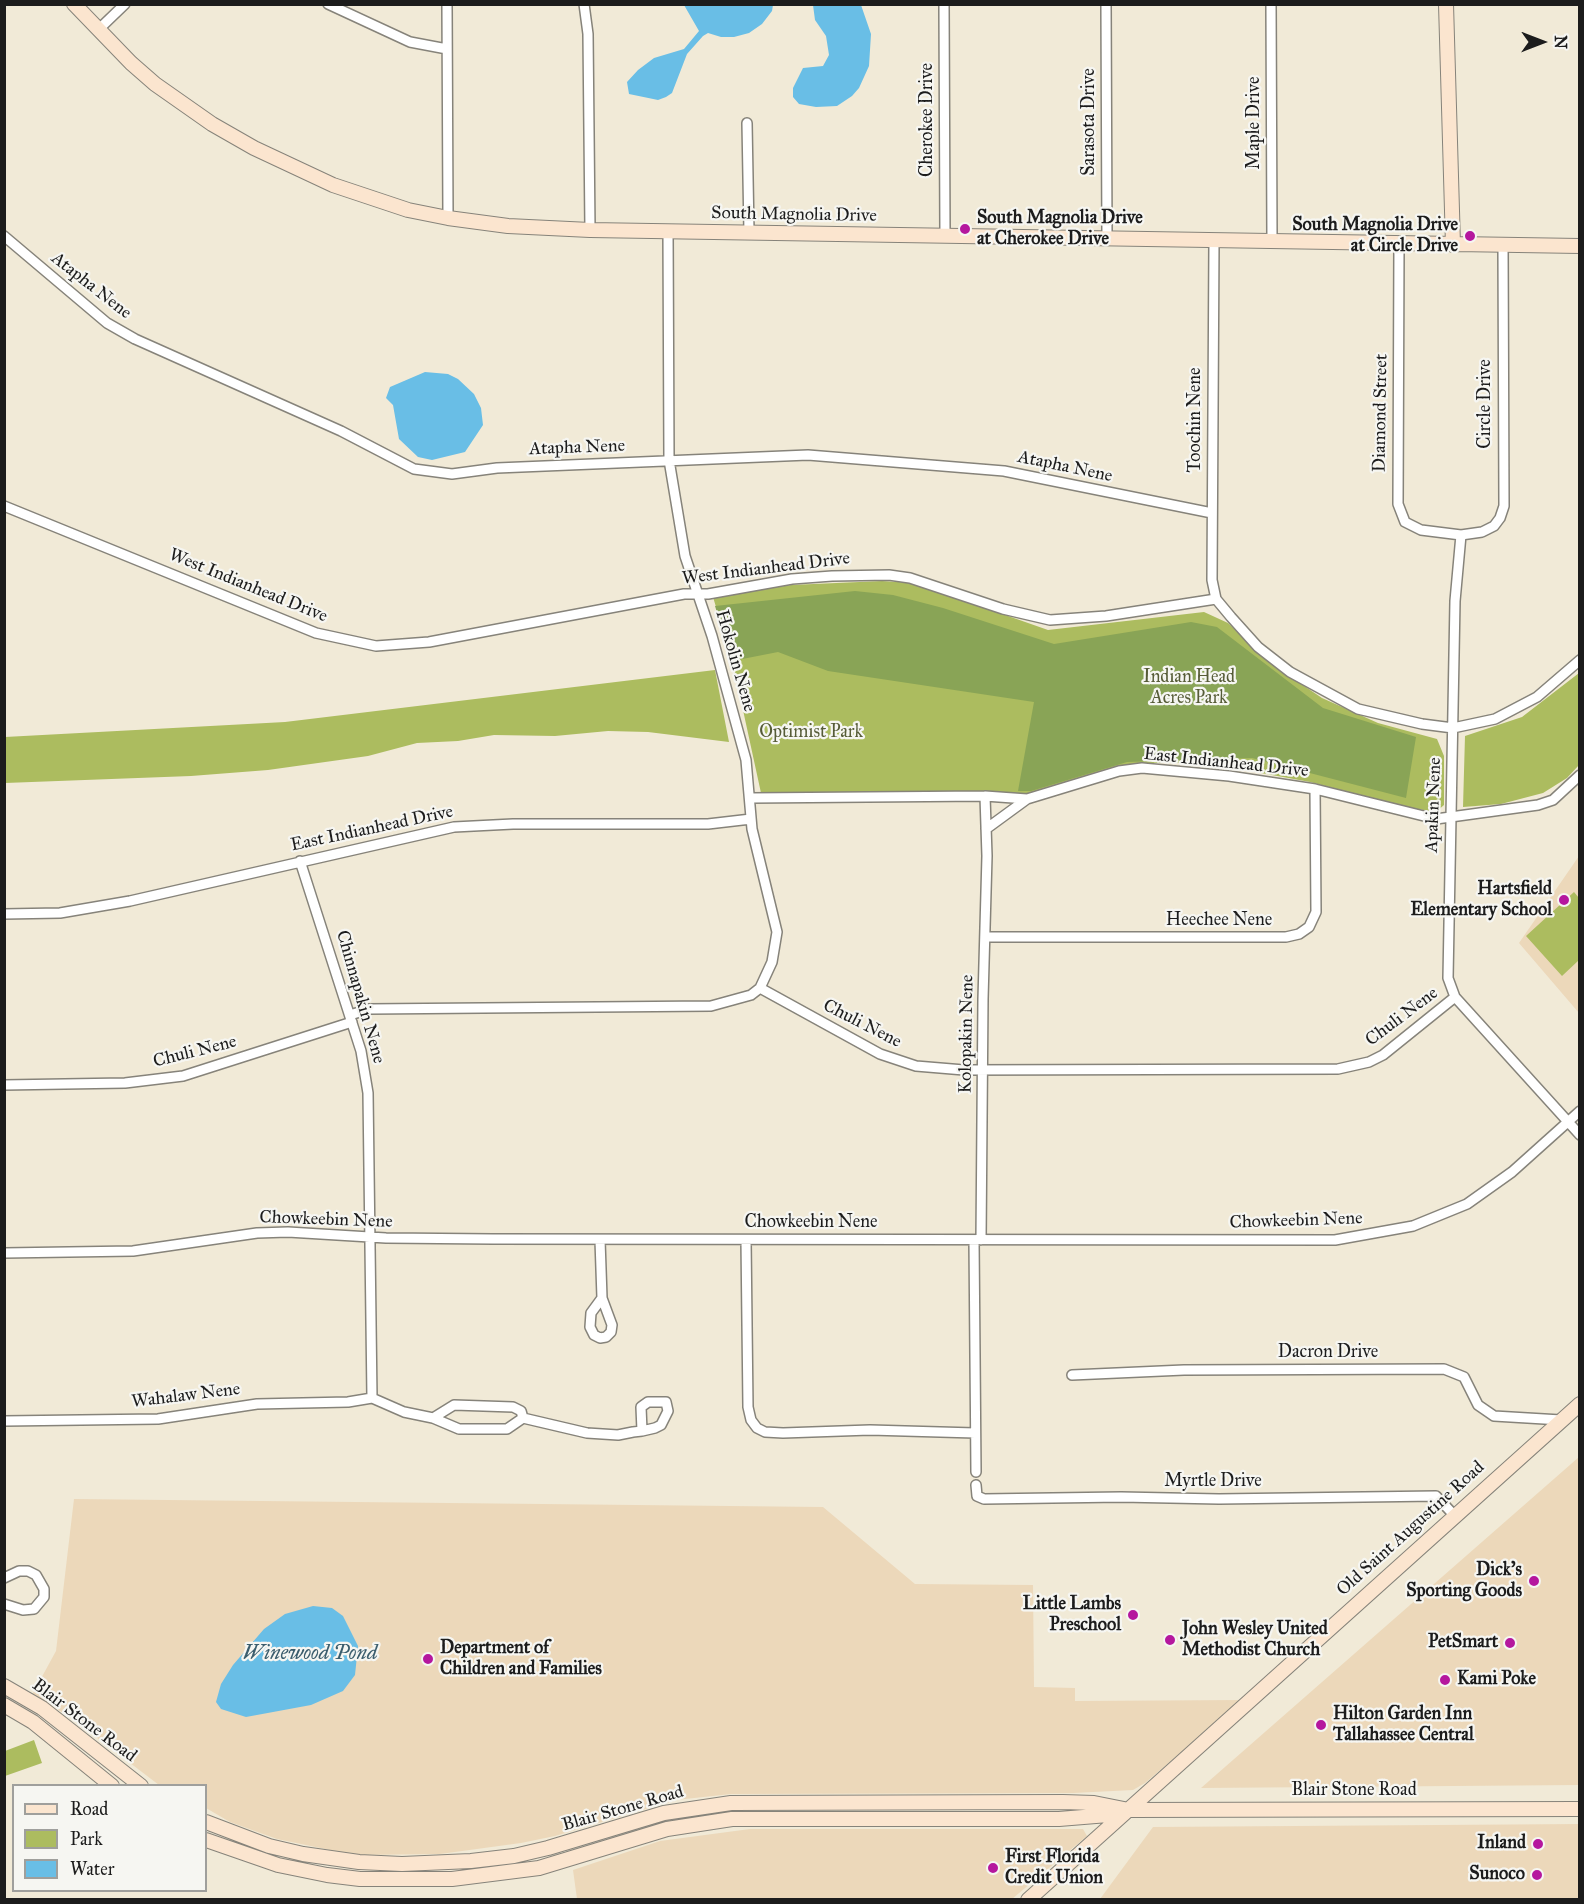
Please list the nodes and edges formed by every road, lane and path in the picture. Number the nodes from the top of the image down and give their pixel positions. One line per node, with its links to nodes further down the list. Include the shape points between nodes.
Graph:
1 (74, 4): 10 (main road, South Magnolia Drive)
2 (125, 4): 10 (street)
3 (328, 4): 11 (street, via 410,42)
4 (447, 4): 11 (street)
5 (584, 4): 14 (street, via 588,34)
6 (944, 4): 18 (street, Cherokee Drive)
7 (1106, 4): 19 (street, Sarasota Drive)
8 (1271, 4): 21 (street, Maple Drive)
9 (1446, 4): 23 (main road)
10 (98, 30): 13 (main road, South Magnolia Drive, via 155,84 254,148 333,185 408,210)
11 (447, 48): 13 (street)
12 (747, 123): 16 (street)
13 (448, 218): 14 (main road, South Magnolia Drive)
14 (590, 230): 15 (main road, South Magnolia Drive)
15 (668, 231): 16 (main road, South Magnolia Drive); 26 (street, Hokolin Nene)
16 (749, 232): 18 (main road, South Magnolia Drive)
17 (4, 236): 26 (street, Atapha Nene, via 107,322 135,339 341,430 414,469 452,474 497,468)
18 (945, 236): 19 (main road, South Magnolia Drive)
19 (1107, 239): 20 (main road, South Magnolia Drive)
20 (1214, 241): 21 (main road, South Magnolia Drive); 28 (street, Toochin Nene)
21 (1272, 241): 22 (main road, South Magnolia Drive)
22 (1399, 244): 23 (main road, South Magnolia Drive); 29 (street, Diamond Street, via 1398,504 1405,522 1421,530)
23 (1453, 245): 24 (main road, South Magnolia Drive)
24 (1503, 246): 25 (main road, South Magnolia Drive); 29 (street, Circle Drive, via 1504,506 1494,526)
25 (1580, 246)
26 (669, 460): 28 (street, Atapha Nene, via 808,455 981,468); 30 (street, Hokolin Nene, via 685,556)
27 (4, 506): 30 (street, West Indianhead Drive, via 316,633 376,646 429,642)
28 (1212, 513): 31 (street, Toochin Nene, via 1211,572)
29 (1461, 535): 33 (street, Apakin Nene, via 1455,601)
30 (698, 594): 31 (street, West Indianhead Drive, via 792,579 889,575 910,578 1035,618 1060,621); 37 (street, Hokolin Nene, via 746,760)
31 (1216, 599): 33 (street, via 1258,647 1300,678 1358,709 1386,718)
32 (1580, 660): 33 (street, via 1518,709)
33 (1453, 728): 39 (street, Apakin Nene)
34 (1580, 775): 39 (street, East Indianhead Drive, via 1553,800 1538,805)
35 (1315, 789): 38 (street, East Indianhead Drive, via 1142,768 1119,771); 39 (street, East Indianhead Drive, via 1437,819); 44 (street, Heechee Nene, via 1316,912 1309,927 1299,934)
36 (985, 796): 37 (street, East Indianhead Drive); 38 (street, East Indianhead Drive); 41 (street, Kolopakin Nene)
37 (750, 798): 40 (street, Hokolin Nene)
38 (1027, 799): 41 (street)
39 (1450, 817): 46 (street, Apakin Nene, via 1447,968)
40 (751, 819): 42 (street, East Indianhead Drive, via 708,824 454,826); 45 (street, Hokolin Nene, via 777,932 772,962)
41 (986, 829): 44 (street, Kolopakin Nene)
42 (300, 861): 43 (street, East Indianhead Drive, via 118,903 60,913); 47 (street, Chinnapakin Nene)
43 (4, 914)
44 (985, 937): 48 (street, Kolopakin Nene)
45 (760, 988): 47 (street, Chuli Nene, via 751,995 711,1006 369,1009); 48 (street, Chuli Nene, via 889,1058 916,1066)
46 (1455, 998): 48 (street, Chuli Nene, via 1383,1055 1354,1066 1312,1070); 51 (street, Apakin Nene)
47 (351, 1018): 49 (street, Chuli Nene, via 183,1076 125,1083); 53 (street, Chinnapakin Nene, via 368,1093)
48 (983, 1070): 56 (street, Kolopakin Nene)
49 (4, 1084)
50 (1580, 1111): 51 (street, Chowkeebin Nene)
51 (1567, 1122): 52 (street, Apakin Nene); 56 (street, Chowkeebin Nene, via 1485,1193 1448,1213 1390,1232 1335,1240)
52 (1580, 1135)
53 (370, 1237): 54 (street, Chowkeebin Nene); 57 (street, Chowkeebin Nene, via 257,1233 133,1251); 60 (street, Chinnapakin Nene)
54 (600, 1240): 55 (street, Chowkeebin Nene); 58 (street)
55 (746, 1240): 56 (street, Chowkeebin Nene); 67 (street, via 748,1407 757,1428 783,1433)
56 (977, 1240): 67 (street, Kolopakin Nene)
57 (4, 1253)
58 (602, 1298)
59 (1072, 1375): 64 (street, Dacron Drive, via 1184,1370 1444,1369 1464,1377 1478,1406 1494,1416)
60 (372, 1398): 62 (street, via 404,1412); 65 (street, Wahalaw Nene, via 257,1404 158,1419)
61 (1580, 1404): 64 (main road, Old Saint Augustine Road)
62 (433, 1418): 63 (street, via 459,1429 478,1430 507,1429); 63 (street, via 454,1405 513,1407 521,1411)
63 (523, 1418): 66 (street, via 596,1434)
64 (1561, 1420): 70 (main road, Old Saint Augustine Road)
65 (4, 1421)
66 (642, 1431)
67 (975, 1433): 68 (street, Kolopakin Nene)
68 (976, 1472)
69 (976, 1485): 70 (street, Myrtle Drive, via 977,1496 984,1499 1436,1496)
70 (1454, 1515): 83 (main road, Old Saint Augustine Road)
71 (4, 1578): 72 (street, via 28,1571 36,1575 44,1589 44,1597 34,1609)
72 (4, 1604)
73 (4, 1686): 75 (main road, Blair Stone Road)
74 (4, 1705): 76 (main road, Blair Stone Road)
75 (42, 1708): 76 (main road); 78 (main road, Blair Stone Road)
76 (33, 1722): 77 (main road, Blair Stone Road)
77 (111, 1784)
78 (140, 1784)
79 (953, 1802): 80 (main road, Blair Stone Road); 81 (main road, Blair Stone Road); 86 (main road)
80 (972, 1802): 83 (main road, Blair Stone Road, via 1094,1803); 87 (main road)
81 (832, 1803): 84 (main road, Blair Stone Road, via 731,1803); 85 (main road)
82 (1580, 1809): 83 (main road, Blair Stone Road)
83 (1129, 1810): 87 (main road, Blair Stone Road, via 1085,1817); 95 (main road, Old Saint Augustine Road)
84 (664, 1813): 89 (main road); 92 (main road, Blair Stone Road, via 548,1848)
85 (832, 1819): 86 (main road, Blair Stone Road); 89 (main road, Blair Stone Road, via 732,1819)
86 (953, 1819): 87 (main road, Blair Stone Road)
87 (972, 1819)
88 (207, 1822): 91 (main road, Blair Stone Road, via 269,1846)
89 (667, 1828): 94 (main road, Blair Stone Road, via 539,1868)
90 (207, 1840): 93 (main road, Blair Stone Road, via 278,1865)
91 (329, 1858): 92 (main road, Blair Stone Road, via 402,1864); 93 (main road)
92 (475, 1861): 94 (main road)
93 (327, 1875): 94 (main road, Blair Stone Road, via 415,1880)
94 (476, 1877)
95 (1028, 1899)

